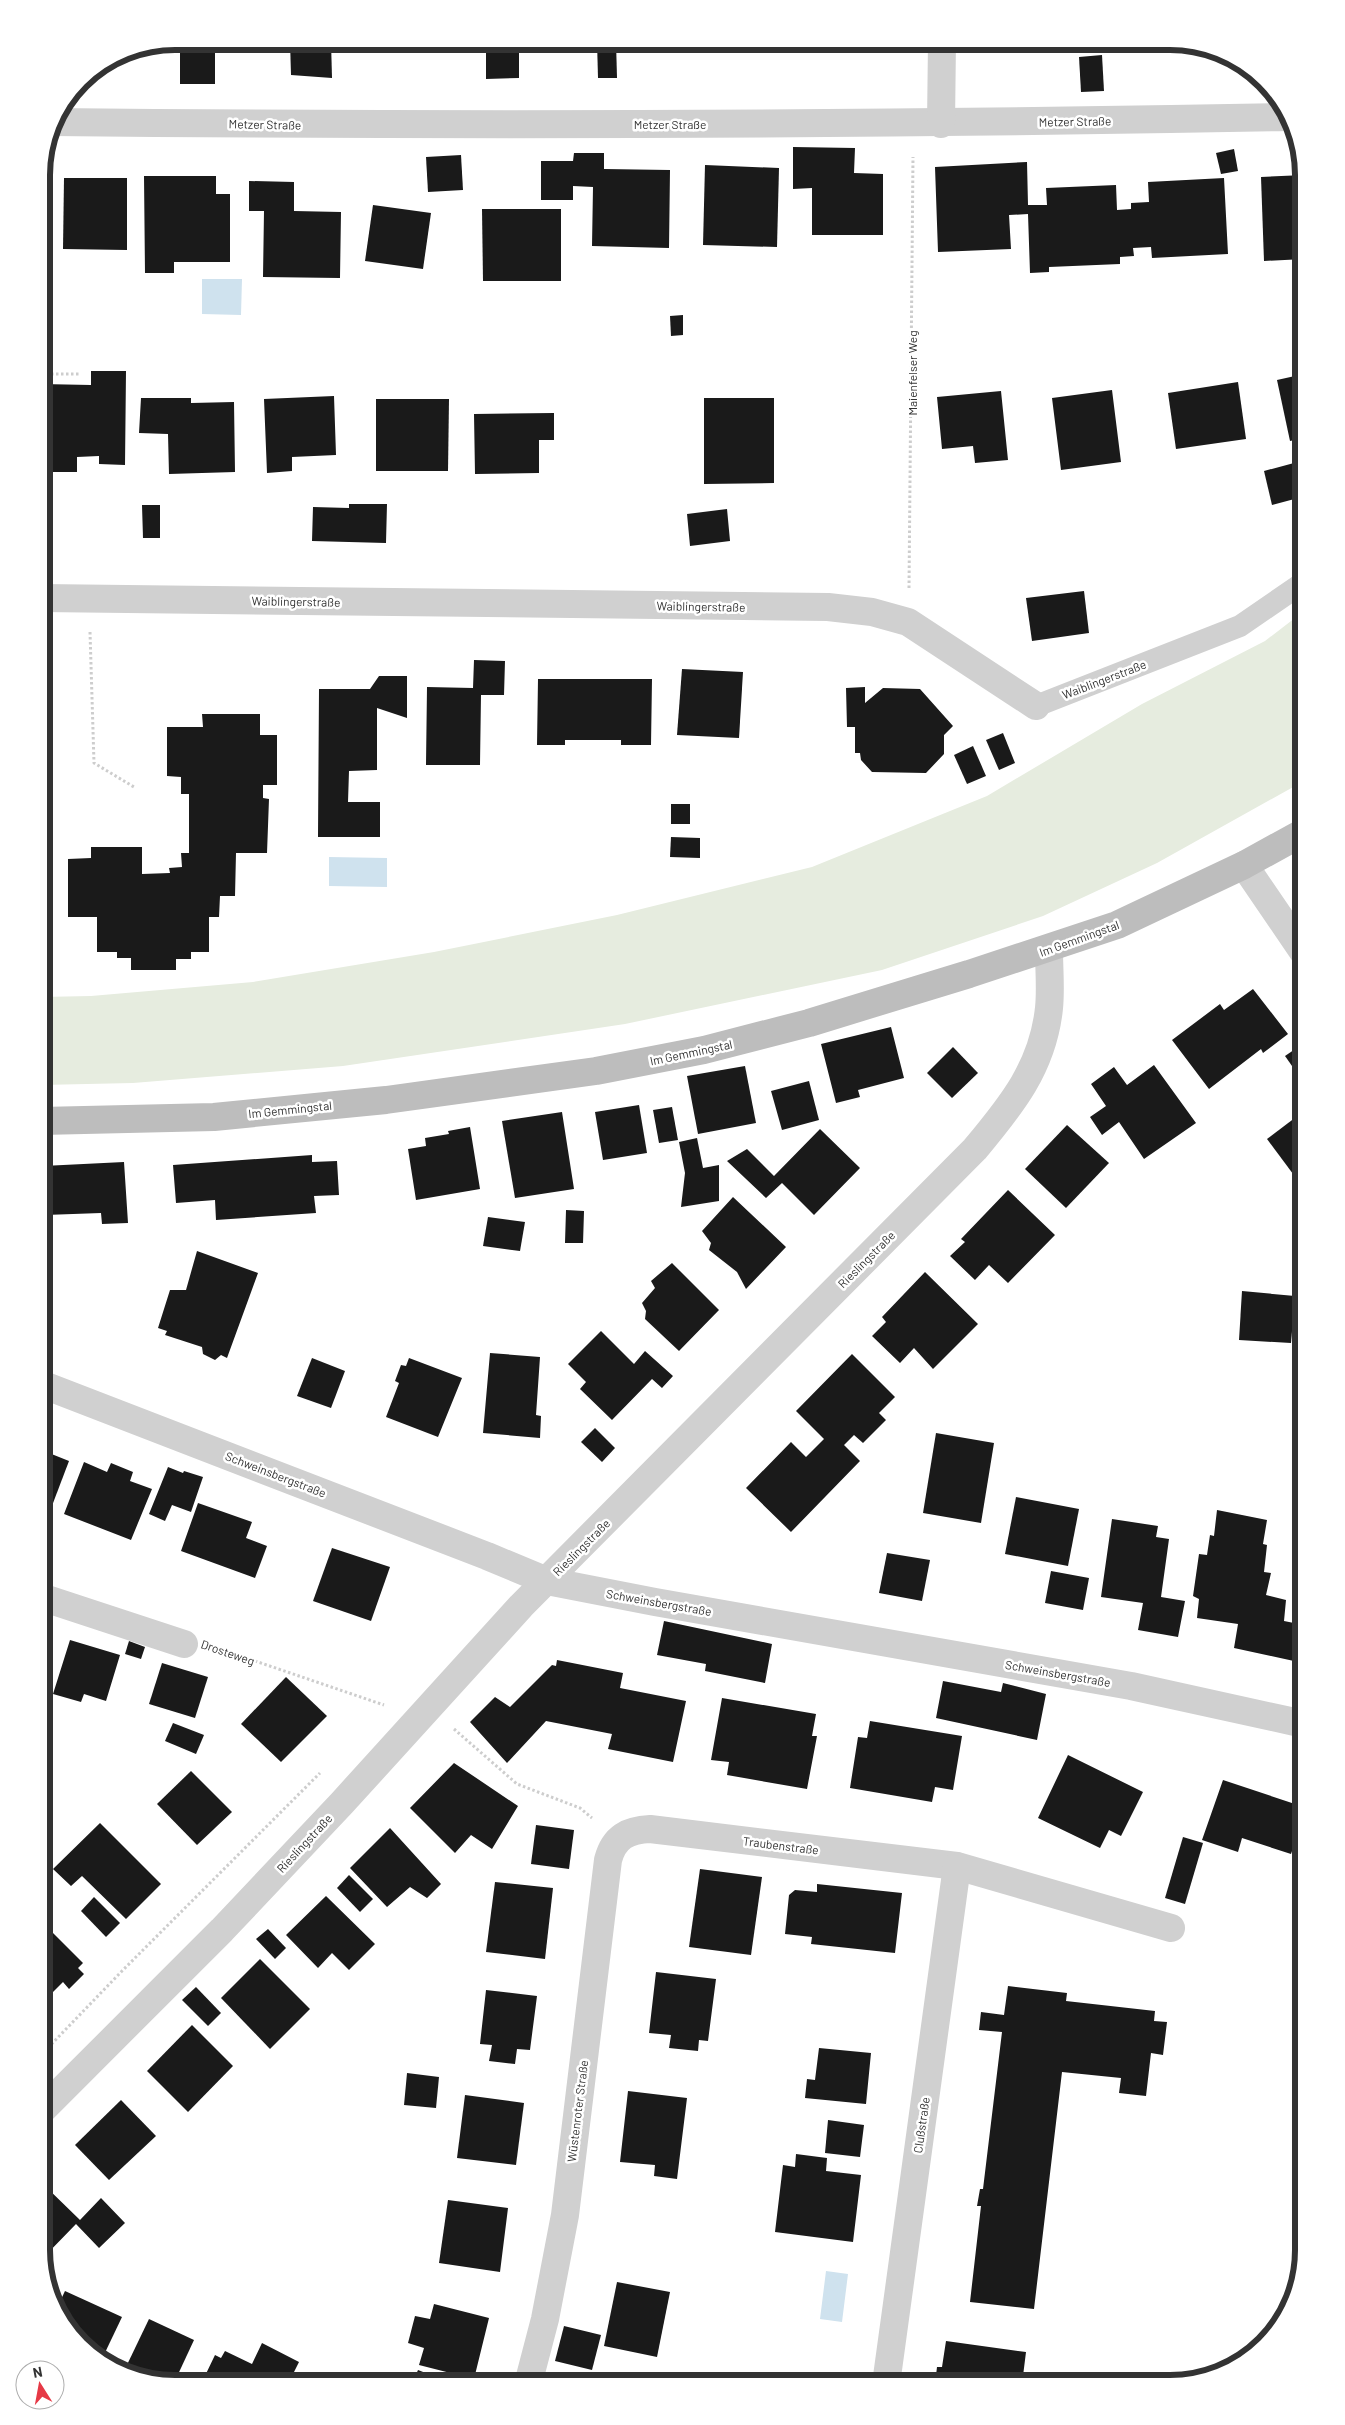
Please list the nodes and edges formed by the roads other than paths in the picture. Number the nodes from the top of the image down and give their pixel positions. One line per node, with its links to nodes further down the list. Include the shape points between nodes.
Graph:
1 (942, 50): 4 (street)
2 (1281, 117): 4 (street, Metzer Straße)
3 (62, 122): 4 (street, Metzer Straße, via 384,126)
4 (942, 124)
5 (1295, 588): 7 (lane, Waiblingerstraße, via 1240,626)
6 (50, 598): 7 (street, Waiblingerstraße, via 828,608 872,612 908,622)
7 (1036, 706)
8 (1295, 837): 9 (street, Im Gemmingstal)
9 (1244, 865): 10 (street); 11 (street, Im Gemmingstal, via 1117,925)
10 (1295, 940)
11 (1049, 950): 12 (street, Im Gemmingstal, via 809,1023 704,1050 596,1072 386,1100 214,1117); 14 (street, Rieslingstraße, via 1049,1007 1044,1033 1034,1066 1009,1108 975,1149)
12 (50, 1121)
13 (50, 1387): 14 (street, Schweinsbergstraße)
14 (547, 1581): 17 (street, Schweinsbergstraße, via 1131,1686); 21 (street, Rieslingstraße, via 229,1923)
15 (50, 1600): 16 (street, Drosteweg)
16 (184, 1644)
17 (1295, 1722)
18 (621, 1839): 19 (street, Traubenstraße, via 633,1830 650,1829); 22 (street, Wüstenroter Straße, via 611,1849 608,1860 565,2215)
19 (957, 1866): 20 (street, Traubenstraße); 23 (street, Clußstraße)
20 (1171, 1928)
21 (50, 2102)
22 (530, 2375)
23 (887, 2375)

